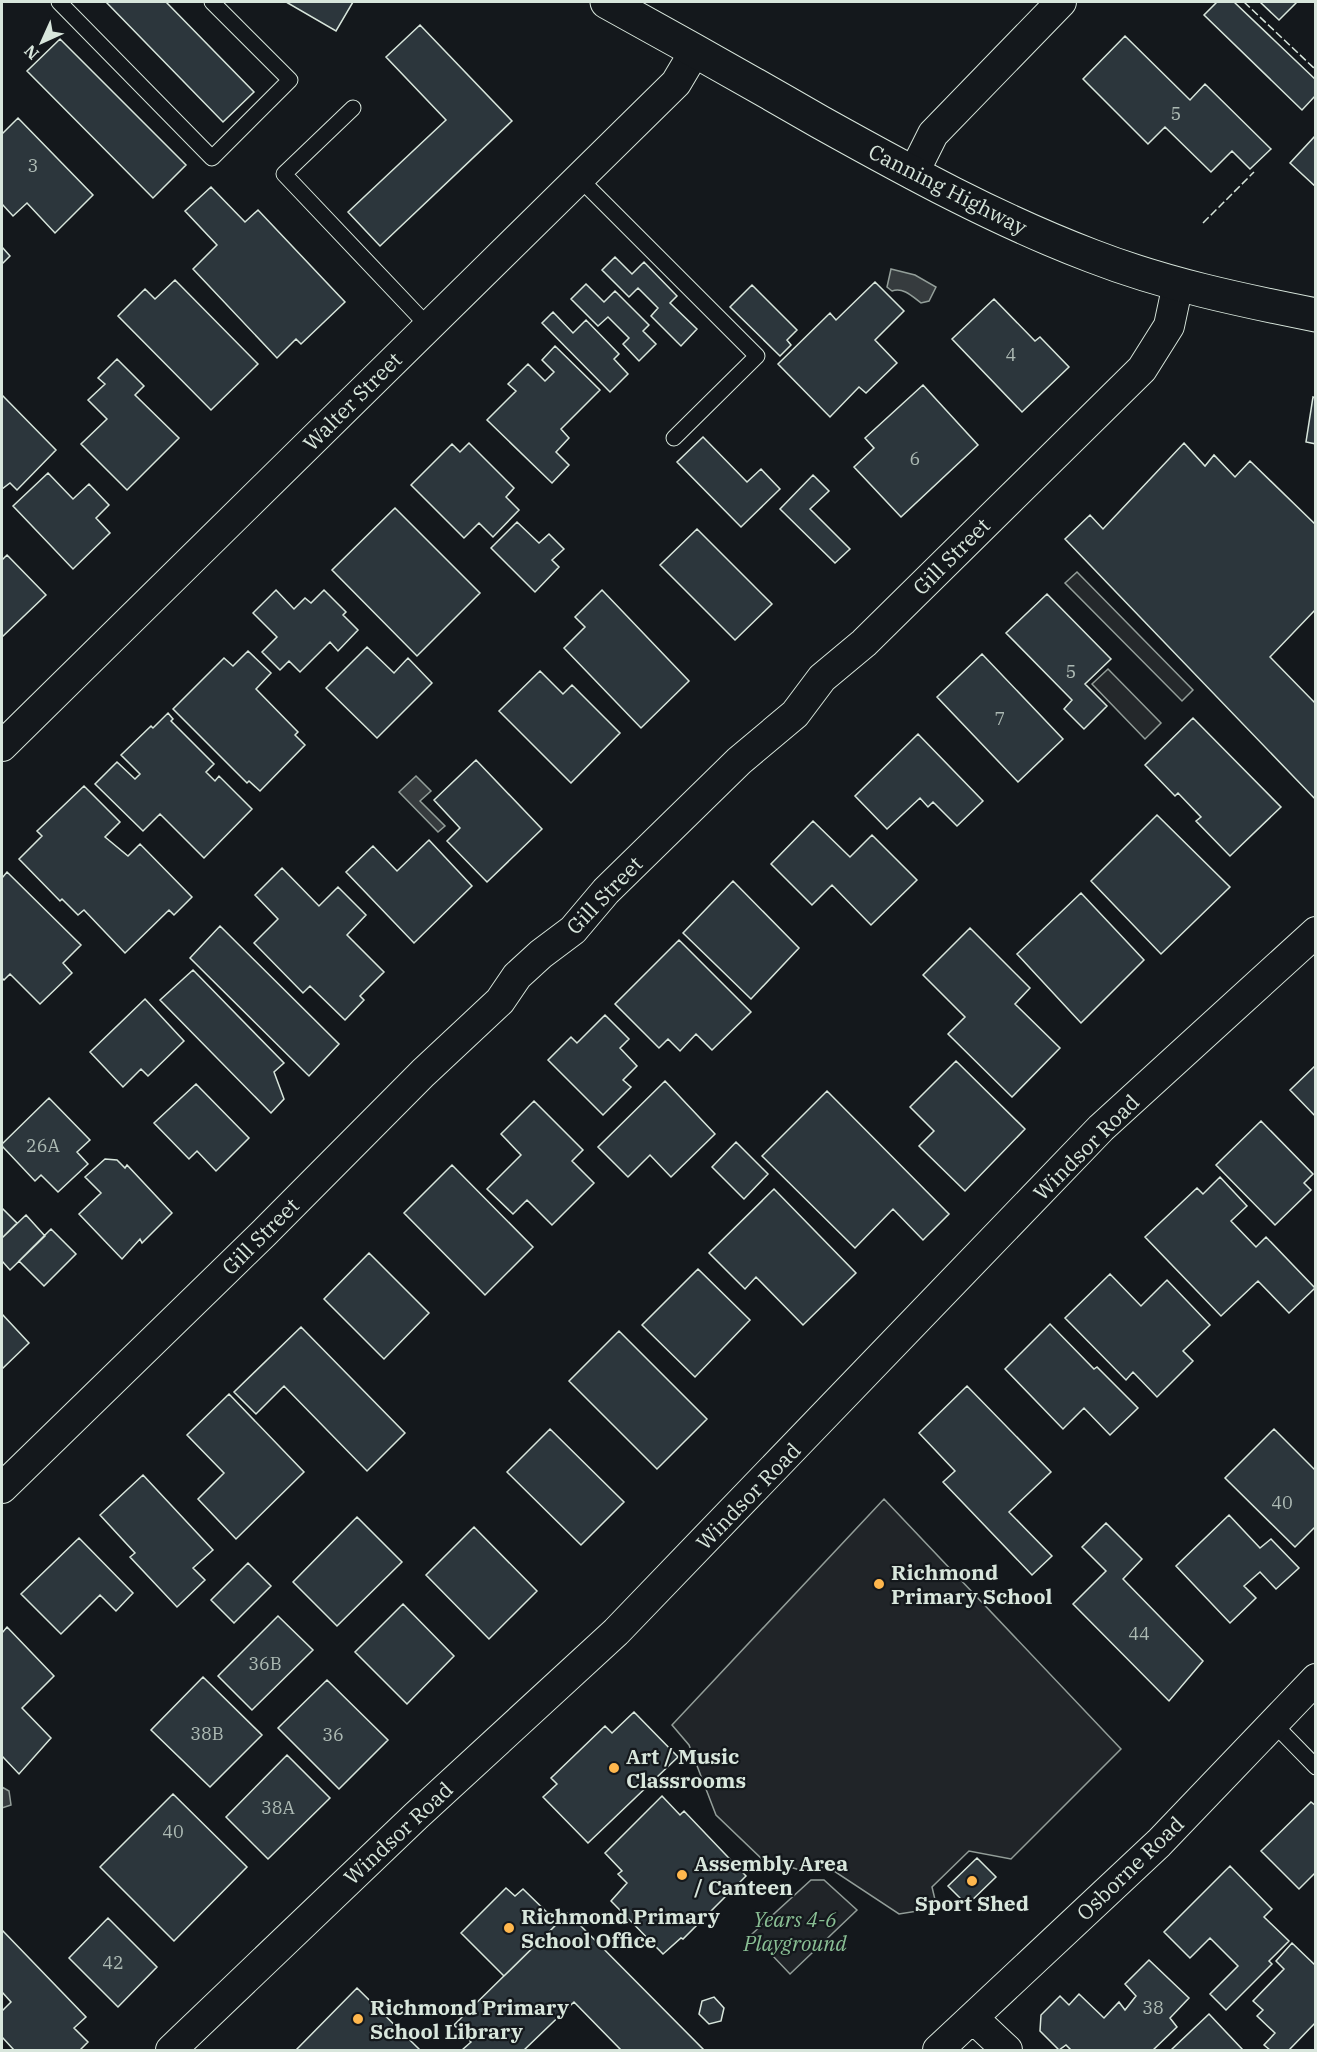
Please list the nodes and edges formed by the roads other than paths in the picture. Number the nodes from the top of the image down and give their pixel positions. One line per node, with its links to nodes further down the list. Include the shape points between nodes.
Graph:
1 (59, 2): 2 (lane, via 212,158 290,80)
2 (212, 2)
3 (607, 2): 5 (highway, Canning Highway)
4 (1061, 2): 7 (street, via 933,134)
5 (695, 51): 7 (highway, Canning Highway); 8 (street, Walter Street, via 675,83)
6 (353, 108): 11 (lane, via 284,174)
7 (913, 174): 9 (highway, Canning Highway, via 1023,228 1094,257)
8 (579, 178): 11 (street, Walter Street); 12 (lane, via 757,356)
9 (1178, 284): 10 (highway, Canning Highway); 15 (street, Gill Street, via 1169,326 1142,369 864,643 822,678 795,714 606,891 573,930 517,975 500,1001)
10 (1316, 315)
11 (428, 326): 13 (street, Walter Street)
12 (674, 438)
13 (2, 746)
14 (1316, 932): 20 (street, Windsor Road, via 1101,1128 616,1632)
15 (2, 1488)
16 (1316, 1679): 17 (street, Osborne Road)
17 (1273, 1724): 18 (lane); 19 (street, Osborne Road, via 1159,1843)
18 (1316, 1767)
19 (973, 2018): 21 (street, Osborne Road); 22 (street)
20 (171, 2050)
21 (938, 2050)
22 (1007, 2050)

